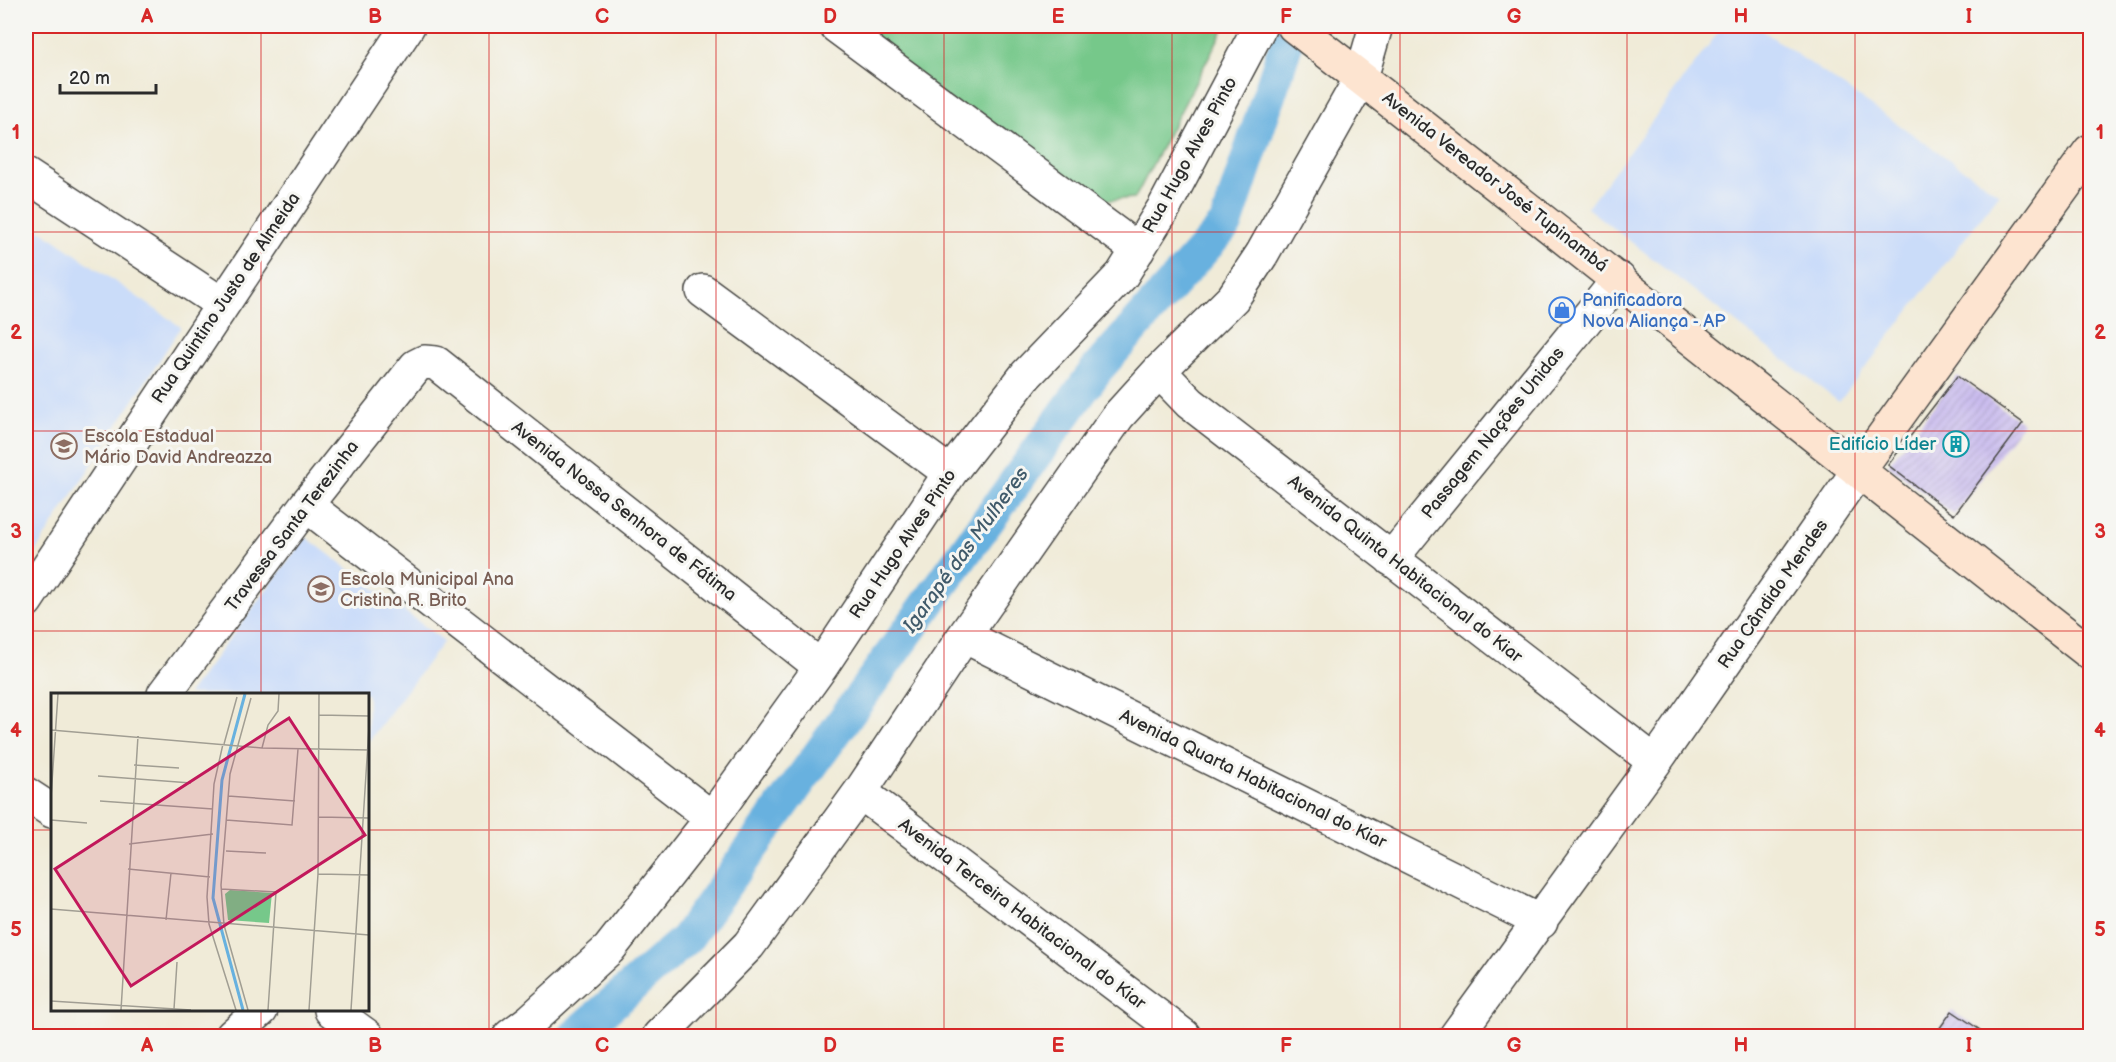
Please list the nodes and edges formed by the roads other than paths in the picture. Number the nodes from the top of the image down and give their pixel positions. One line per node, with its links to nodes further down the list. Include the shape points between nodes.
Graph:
1 (408, 26): 12 (street, Rua Quintino Justo de Almeida)
2 (836, 26): 9 (street)
3 (1260, 26): 9 (street, Rua Hugo Alves Pinto, via 1166,206)
4 (1294, 26): 6 (street, Avenida Vereador José Tupinambá)
5 (1376, 26): 6 (street)
6 (1350, 69): 10 (street, Avenida Vereador José Tupinambá); 14 (street, via 1262,254 1233,298)
7 (2091, 151): 15 (street, Rua Cândido Mendes)
8 (26, 174): 12 (street)
9 (1138, 250): 16 (street, Rua Hugo Alves Pinto, via 1122,275 1026,375)
10 (1618, 279): 15 (street, Avenida Vereador José Tupinambá); 18 (street, Passagem Nações Unidas)
11 (703, 291): 16 (street)
12 (222, 304): 19 (street, Rua Quintino Justo de Almeida)
13 (424, 362): 17 (street, Travessa Santa Terezinha, via 416,366); 22 (street, Avenida Nossa Senhora de Fátima, via 436,363)
14 (1159, 371): 18 (street, Avenida Quinta Habitacional do Kiar, via 1190,403); 20 (street, via 1118,416)
15 (1858, 471): 21 (street, Avenida Vereador José Tupinambá); 24 (street, Rua Cândido Mendes)
16 (950, 473): 22 (street, Rua Hugo Alves Pinto)
17 (306, 505): 23 (street, Travessa Santa Terezinha); 28 (street)
18 (1391, 559): 24 (street, Avenida Quinta Habitacional do Kiar)
19 (26, 601)
20 (964, 636): 25 (street); 29 (street, Avenida Quarta Habitacional do Kiar)
21 (2091, 653)
22 (821, 667): 28 (street, Rua Hugo Alves Pinto)
23 (165, 693)
24 (1655, 762): 29 (street, Rua Cândido Mendes)
25 (860, 792): 35 (street, via 749,945); 36 (street, Avenida Terceira Habitacional do Kiar)
26 (26, 794): 27 (street)
27 (51, 810)
28 (712, 818): 34 (street, Rua Hugo Alves Pinto, via 609,949)
29 (1541, 922): 37 (street, Rua Cândido Mendes)
30 (260, 1011): 32 (street)
31 (332, 1011): 33 (street)
32 (232, 1036)
33 (367, 1036)
34 (510, 1036)
35 (659, 1036)
36 (1184, 1036)
37 (1456, 1036)

